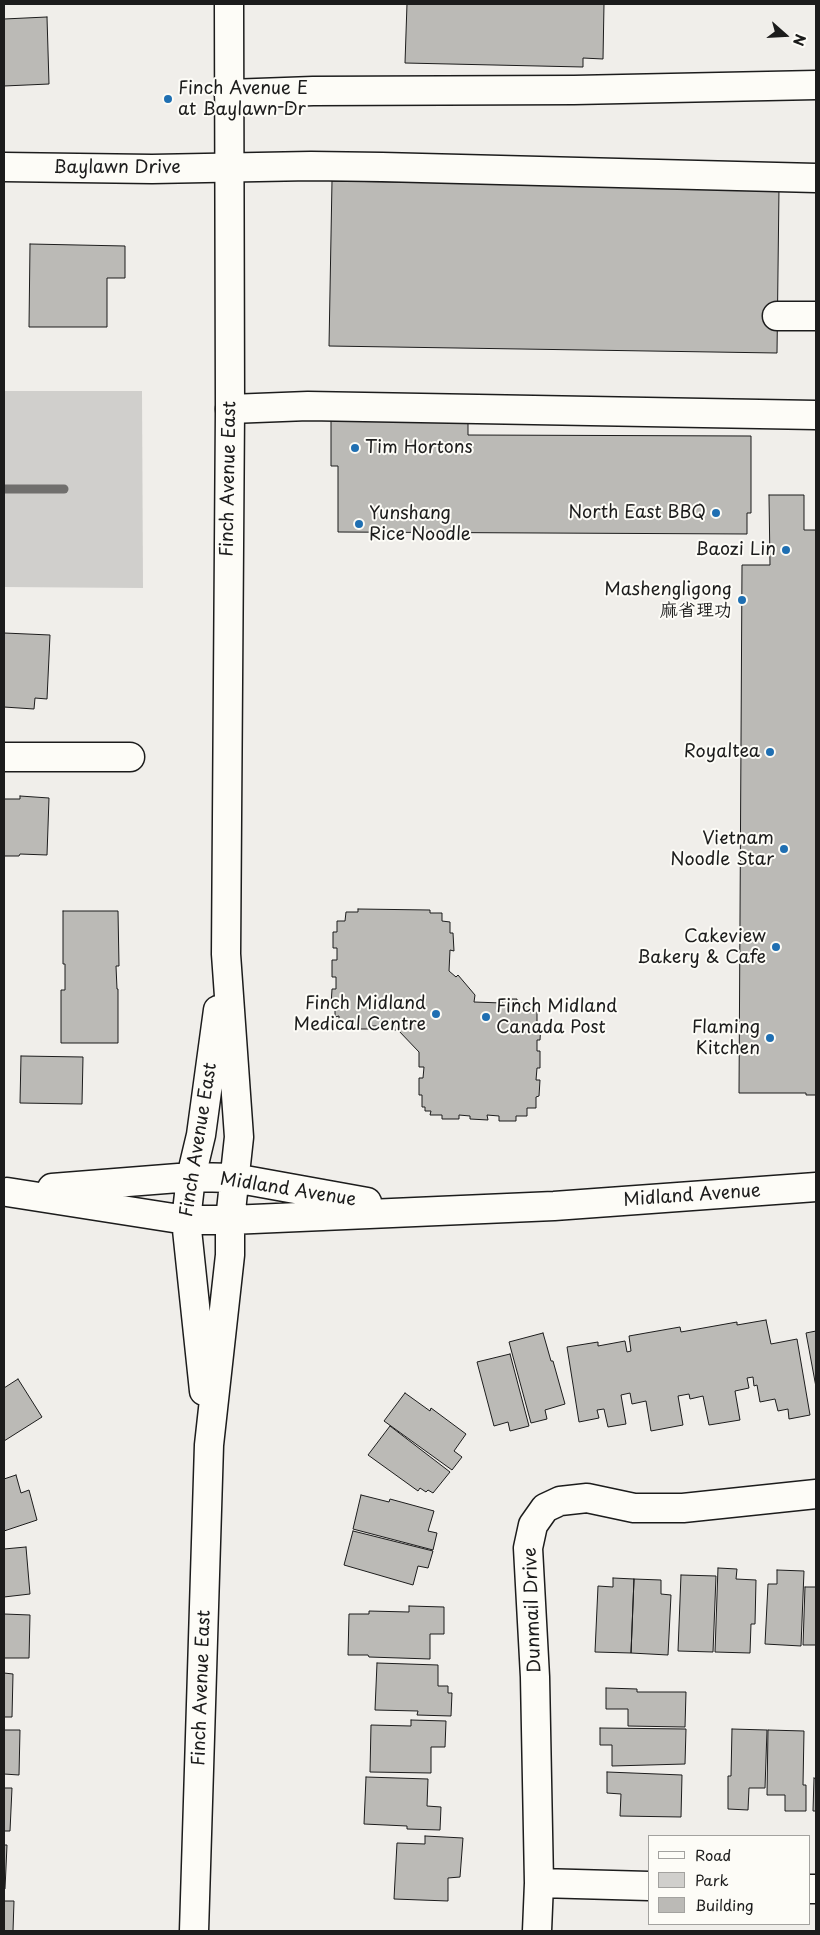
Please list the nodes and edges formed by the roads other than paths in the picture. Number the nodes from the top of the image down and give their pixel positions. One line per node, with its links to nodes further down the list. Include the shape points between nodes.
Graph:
1 (229, 4): 3 (main road, Finch Avenue East)
2 (816, 85): 3 (main road)
3 (229, 94): 5 (main road, Finch Avenue East)
4 (4, 167): 5 (main road, Baylawn Drive)
5 (230, 168): 6 (main road, Baylawn Drive, via 382,167); 9 (main road, Finch Avenue East)
6 (816, 178)
7 (777, 316): 8 (main road)
8 (816, 316)
9 (230, 409): 10 (main road, via 308,406); 13 (main road, Finch Avenue East)
10 (816, 415)
11 (4, 757): 12 (main road)
12 (130, 757)
13 (226, 954): 14 (main road, Finch Avenue East, via 201,1135); 15 (main road, Finch Avenue East, via 239,1137)
14 (191, 1177): 15 (main road, Midland Avenue); 17 (main road, Midland Avenue); 19 (main road, Finch Avenue East)
15 (234, 1178): 18 (main road, Midland Avenue); 20 (main road, Finch Avenue East)
16 (816, 1187): 18 (main road, Midland Avenue, via 554,1206)
17 (6, 1192): 19 (main road, Midland Avenue)
18 (418, 1211): 20 (main road, Midland Avenue)
19 (186, 1220): 20 (main road, Midland Avenue); 21 (main road, Finch Avenue East)
20 (230, 1220): 21 (main road, Finch Avenue East, via 230,1255)
21 (210, 1444): 25 (main road, Finch Avenue East)
22 (816, 1494): 23 (main road, Dunmail Drive, via 682,1508 634,1508 586,1498 560,1501 545,1508 533,1525 528,1548 535,1677)
23 (539, 1883): 24 (main road); 26 (main road, Dunmail Drive)
24 (648, 1886)
25 (194, 1931)
26 (537, 1931)

